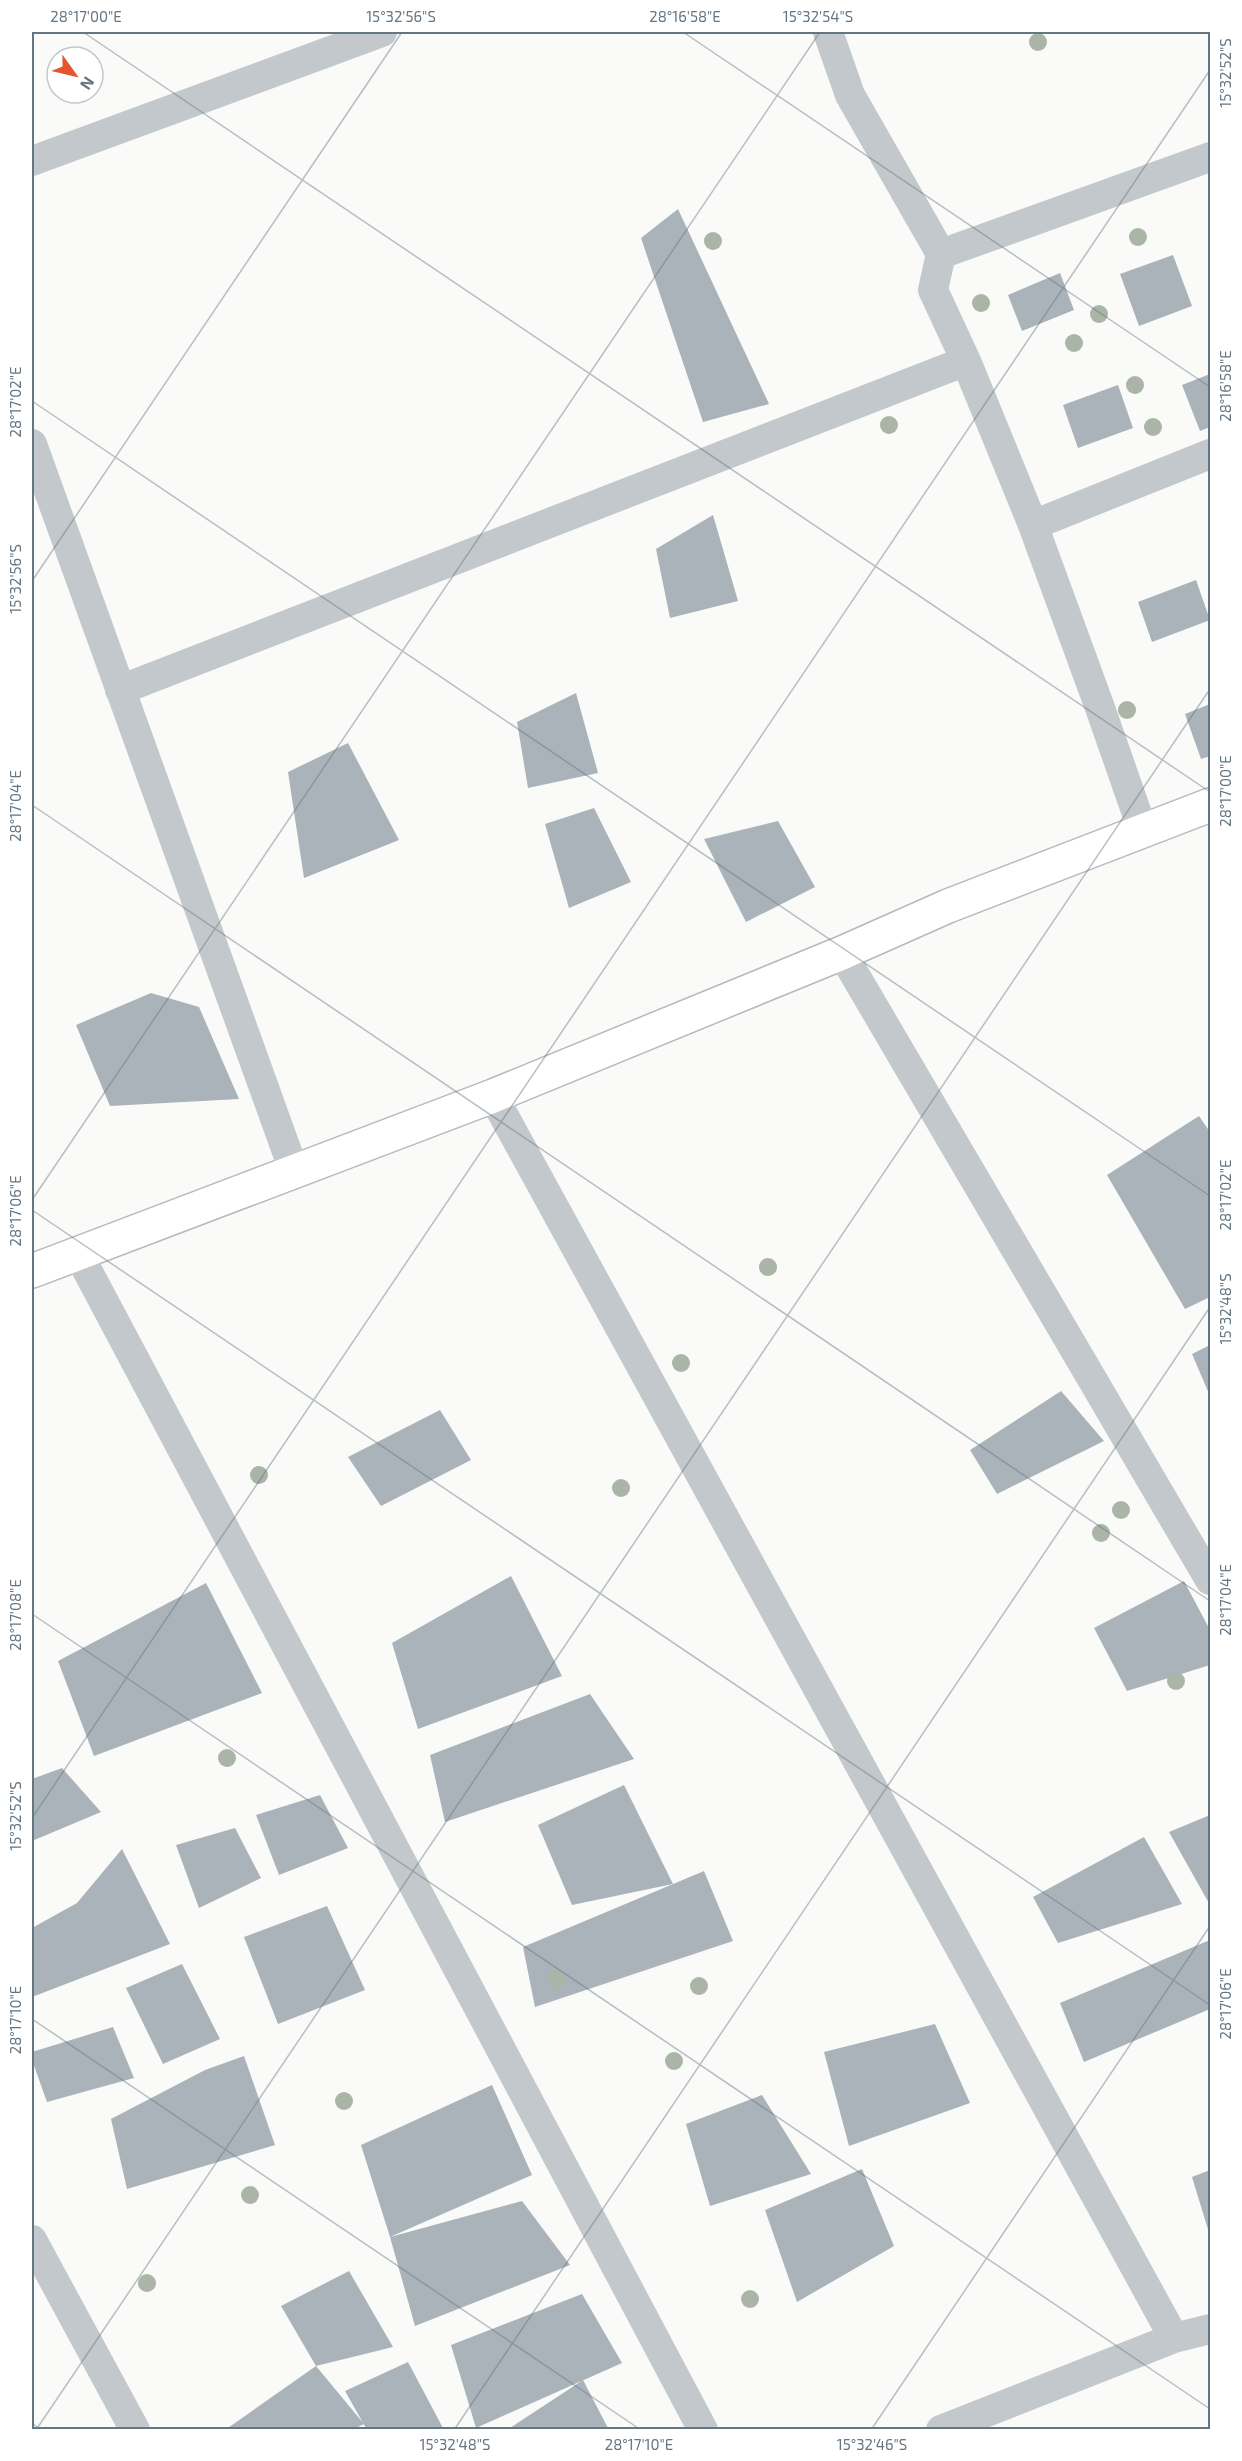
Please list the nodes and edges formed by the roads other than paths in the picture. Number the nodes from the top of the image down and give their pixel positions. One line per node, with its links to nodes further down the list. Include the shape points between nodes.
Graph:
1 (382, 32): 4 (street)
2 (828, 32): 5 (street, via 850,95)
3 (1210, 157): 5 (street)
4 (32, 161)
5 (941, 254): 6 (street, via 933,290)
6 (966, 361): 9 (street); 10 (street)
7 (32, 444): 10 (street)
8 (1210, 454): 9 (street)
9 (1033, 525): 12 (street)
10 (120, 690): 15 (street)
11 (1210, 805): 12 (street)
12 (1143, 831): 13 (street, via 948,906)
13 (842, 953): 14 (street); 18 (street)
14 (493, 1096): 15 (street); 21 (street)
15 (294, 1171): 16 (street)
16 (78, 1253): 17 (street); 23 (street)
17 (32, 1270)
18 (1210, 1580)
19 (32, 2240): 22 (street)
20 (1210, 2329): 21 (street)
21 (1174, 2338): 24 (street)
22 (135, 2430)
23 (703, 2430)
24 (941, 2430)

